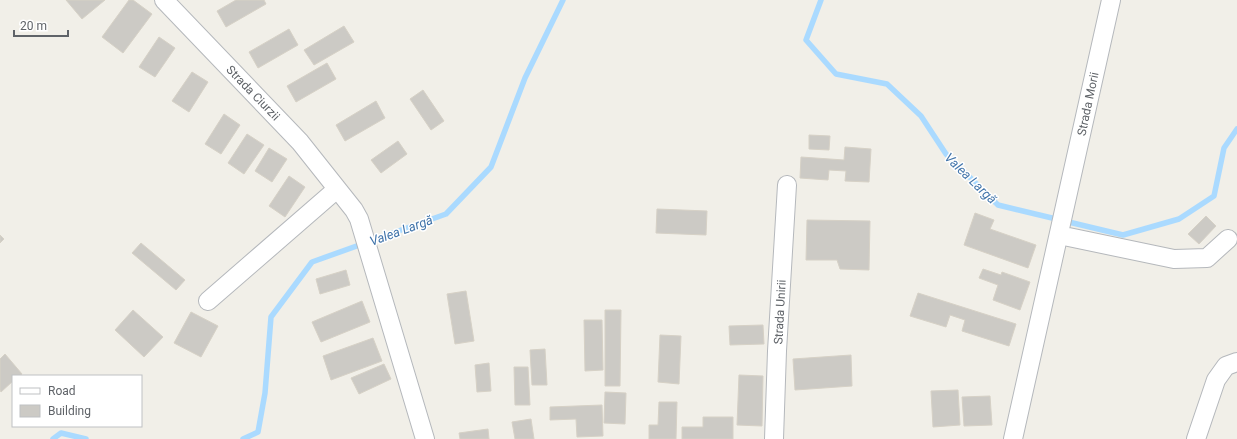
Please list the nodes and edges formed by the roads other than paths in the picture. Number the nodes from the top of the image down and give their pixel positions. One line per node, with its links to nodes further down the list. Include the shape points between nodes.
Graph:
1 (164, 0): 4 (street, Strada Ciurzii, via 300,142)
2 (1111, 0): 5 (street, Strada Morii)
3 (787, 186): 10 (street, Strada Unirii)
4 (337, 189): 7 (street); 9 (street, Strada Ciurzii, via 359,219)
5 (1060, 231): 6 (street, via 1174,260 1207,258); 11 (street, Strada Morii)
6 (1228, 239)
7 (208, 301)
8 (1237, 362): 12 (street, via 1226,366 1216,380)
9 (425, 439)
10 (774, 439)
11 (1013, 439)
12 (1196, 439)

